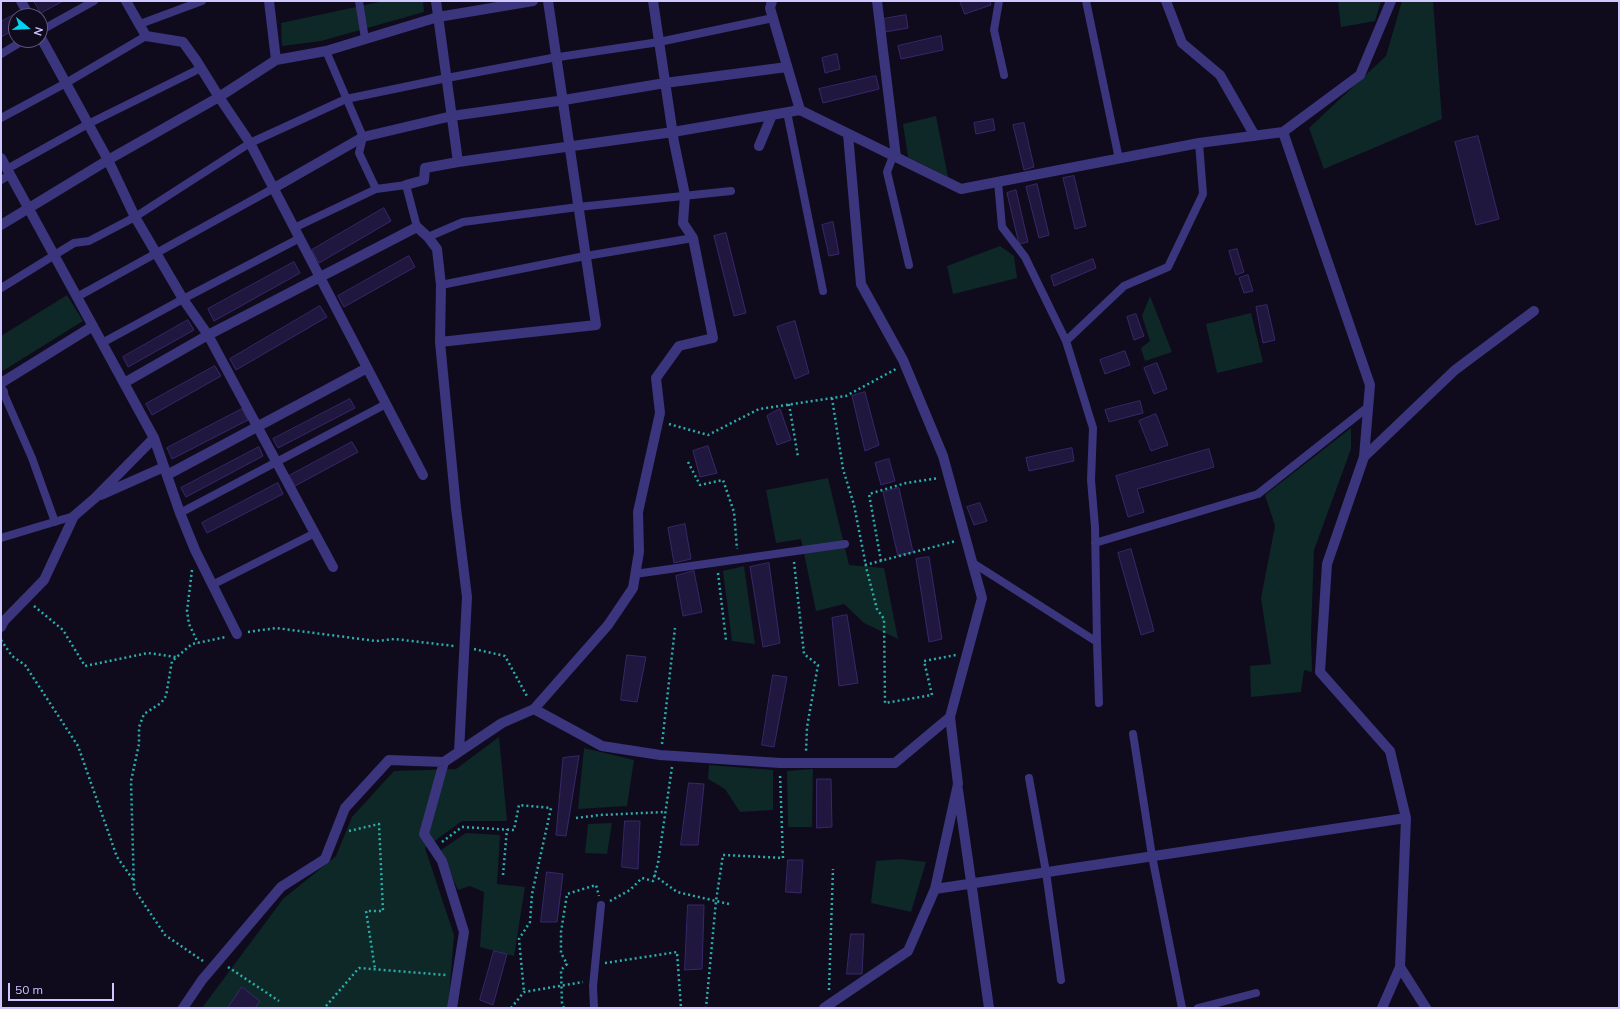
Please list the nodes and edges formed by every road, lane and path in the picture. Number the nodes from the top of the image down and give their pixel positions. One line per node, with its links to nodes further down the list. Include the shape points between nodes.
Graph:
1 (94, 1): 19 (lane)
2 (126, 1): 18 (street)
3 (269, 1): 28 (street)
4 (359, 1): 21 (lane)
5 (436, 1): 16 (street)
6 (528, 1): 16 (street)
7 (548, 1): 27 (street)
8 (653, 1): 22 (street)
9 (772, 1): 17 (street, via 770,8)
10 (877, 1): 52 (street)
11 (999, 1): 31 (lane, via 994,30)
12 (1086, 1): 54 (lane)
13 (1166, 1): 46 (street, via 1182,43 1220,75)
14 (1391, 1): 44 (street, via 1360,76)
15 (196, 2): 18 (lane)
16 (438, 17): 21 (street); 32 (street)
17 (773, 18): 22 (lane); 29 (street)
18 (140, 24): 20 (street)
19 (48, 27)
20 (146, 36): 30 (street, via 183,42); 33 (lane)
21 (365, 39): 25 (street)
22 (660, 42): 27 (lane); 34 (street)
23 (11, 48): 26 (lane)
24 (47, 48): 33 (street)
25 (326, 51): 28 (street); 36 (lane)
26 (1, 54)
27 (556, 58): 32 (lane); 37 (street)
28 (276, 60): 35 (street)
29 (787, 67): 34 (street); 38 (street)
30 (201, 68): 35 (street); 42 (lane)
31 (1004, 75)
32 (447, 78): 36 (lane); 40 (street)
33 (66, 83): 41 (lane); 42 (street)
34 (666, 83): 37 (street); 43 (street)
35 (219, 97): 48 (street); 55 (street)
36 (346, 99): 47 (lane); 48 (lane)
37 (563, 100): 40 (street); 50 (street)
38 (800, 110): 39 (street); 43 (street); 45 (street)
39 (787, 112): 51 (street, via 772,115); 81 (lane)
40 (452, 116): 47 (street); 56 (street)
41 (1, 118)
42 (88, 124): 55 (street); 57 (lane)
43 (673, 132): 50 (street); 64 (street)
44 (1284, 132): 46 (street); 97 (street, via 1370,385)
45 (848, 134): 52 (street); 90 (street, via 861,284)
46 (1255, 136): 49 (street)
47 (363, 137): 61 (street); 62 (lane, via 359,154)
48 (250, 143): 61 (street); 67 (lane)
49 (1199, 143): 54 (street); 87 (lane, via 1203,194 1168,267 1124,286)
50 (570, 146): 56 (street); 65 (street)
51 (759, 146)
52 (894, 157): 59 (street, via 961,189); 77 (lane, via 887,172)
53 (1, 158): 57 (street)
54 (1119, 159): 59 (street)
55 (108, 160): 66 (street); 67 (street)
56 (458, 162): 60 (street, via 425,168 424,180)
57 (9, 172): 58 (lane); 66 (street)
58 (1, 180)
59 (998, 182): 87 (lane, via 1002,227 1025,257)
60 (406, 185): 62 (lane); 69 (lane)
61 (274, 188): 70 (street); 74 (lane)
62 (376, 189): 70 (lane)
63 (731, 191): 64 (lane)
64 (685, 195): 65 (lane); 73 (street, via 683,223)
65 (578, 206): 71 (lane, via 463,222); 76 (street)
66 (29, 208): 68 (street); 75 (street)
67 (135, 217): 74 (street); 75 (lane, via 89,241 74,243)
68 (1, 225)
69 (417, 227): 71 (street); 78 (street)
70 (294, 228): 72 (street)
71 (428, 237): 79 (street, via 437,249)
72 (300, 238): 78 (street); 83 (lane)
73 (693, 238): 76 (lane); 98 (street, via 712,338 679,346 656,378 660,413)
74 (156, 253): 82 (lane); 83 (street)
75 (54, 256): 80 (lane); 82 (street)
76 (586, 256): 79 (lane); 88 (street, via 596,325)
77 (909, 265)
78 (320, 277): 86 (street); 91 (street)
79 (441, 284): 88 (street)
80 (1, 288)
81 (823, 291)
82 (77, 297): 85 (street)
83 (183, 299): 86 (street); 89 (lane)
84 (1534, 311): 102 (street, via 1455,370)
85 (93, 326): 89 (street); 93 (street)
86 (208, 334): 92 (street); 99 (street)
87 (1066, 341): 115 (lane, via 1093,428 1091,480)
88 (440, 342): 135 (street, via 466,597)
89 (102, 343): 92 (street)
90 (905, 364): 94 (path, via 846,396); 107 (street, via 943,456)
91 (367, 368): 95 (street); 99 (street)
92 (124, 383): 100 (street)
93 (1, 390): 111 (lane, via 32,458)
94 (832, 398): 96 (path); 123 (path, via 843,469 854,505)
95 (386, 404): 103 (lane); 106 (street)
96 (789, 404): 98 (path, via 759,409 708,435); 101 (path)
97 (1368, 407): 102 (street); 115 (lane, via 1258,494)
98 (658, 421): 125 (street, via 638,512 639,552)
99 (258, 427): 103 (street); 105 (street)
100 (154, 438): 105 (street); 108 (street)
101 (798, 457)
102 (1364, 457): 152 (street, via 1327,564 1320,672 1390,752)
103 (276, 461): 109 (lane); 112 (street)
104 (688, 462): 119 (path, via 700,485 723,480 734,512)
105 (165, 471): 108 (street); 109 (street)
106 (423, 475)
107 (949, 477): 114 (street); 120 (path, via 906,483 870,494)
108 (95, 498): 110 (street)
109 (180, 513): 117 (street)
110 (74, 516): 111 (lane); 127 (street, via 44,580)
111 (55, 522): 113 (lane)
112 (315, 533): 124 (street); 126 (lane)
113 (1, 538)
114 (966, 538): 120 (path); 122 (street)
115 (1095, 543): 134 (lane)
116 (845, 544): 118 (lane)
117 (195, 550): 126 (street); 133 (path, via 187,611 188,624)
118 (792, 551): 119 (lane); 147 (path, via 804,654 818,665 807,727)
119 (738, 559): 121 (lane)
120 (881, 561): 123 (path)
121 (716, 562): 125 (lane); 132 (path)
122 (973, 563): 134 (lane); 136 (street, via 982,598)
123 (865, 565): 136 (path, via 877,609 884,619 885,703 932,695 924,661)
124 (333, 567)
125 (635, 574): 139 (street, via 633,588 608,625)
126 (212, 585): 130 (street)
127 (25, 599): 128 (street); 137 (path, via 63,630 85,666 148,653)
128 (2, 622)
129 (675, 628): 143 (path)
130 (237, 634): 133 (path); 135 (path, via 276,628 376,641 395,639)
131 (1, 640): 161 (path, via 12,656 25,665 78,746 117,857)
132 (726, 640)
133 (198, 642): 137 (path)
134 (1097, 642): 138 (lane)
135 (464, 647): 139 (path, via 505,656); 142 (street)
136 (967, 653): 140 (street)
137 (177, 657): 161 (path, via 172,661 166,696 161,703 144,714 139,728 139,744 131,781)
138 (1099, 703)
139 (534, 709): 142 (street, via 502,723); 143 (street, via 602,746)
140 (950, 717): 147 (street, via 894,763); 149 (street)
141 (1133, 734): 156 (lane)
142 (459, 752): 145 (street)
143 (660, 755): 144 (street)
144 (673, 756): 146 (street); 150 (path)
145 (444, 762): 154 (street, via 390,760 345,808); 155 (street, via 424,834)
146 (780, 763): 147 (street); 164 (path, via 783,858 723,855)
147 (806, 763)
148 (1029, 778): 158 (lane)
149 (958, 784): 162 (street); 163 (street)
150 (665, 812): 151 (path, via 600,814); 160 (path)
151 (576, 818)
152 (1406, 818): 156 (street); 169 (street)
153 (507, 829): 155 (path, via 462,828); 159 (path); 175 (path, via 514,830 519,805 551,808 532,894 530,922 518,939)
154 (335, 834): 167 (street, via 325,859 281,887); 170 (path, via 379,824 383,911 366,911)
155 (434, 848): 171 (street, via 442,861 464,932)
156 (1152, 856): 158 (street); 188 (lane)
157 (833, 868): 179 (path)
158 (1046, 872): 162 (street); 173 (lane)
159 (503, 875)
160 (654, 875): 164 (path, via 677,892); 166 (path, via 653,881 642,878 630,890)
161 (134, 881): 167 (path, via 134,889 165,935)
162 (972, 883): 163 (street); 187 (street)
163 (935, 889): 179 (street, via 908,951)
164 (716, 901): 165 (path); 186 (path)
165 (729, 904)
166 (601, 905): 168 (lane); 174 (path, via 596,884 567,894 561,932 561,953 567,964 561,970)
167 (215, 964): 177 (path); 180 (street)
168 (595, 965): 172 (lane); 185 (path, via 677,952)
169 (1400, 967): 190 (street); 191 (street)
170 (374, 969): 171 (path); 178 (path, via 359,968)
171 (457, 976): 181 (street)
172 (594, 980): 174 (path); 184 (lane)
173 (1061, 980)
174 (562, 985): 175 (path); 183 (path)
175 (524, 992): 182 (path)
176 (1256, 993): 189 (lane)
177 (279, 1001)
178 (326, 1006)
179 (826, 1006)
180 (183, 1008)
181 (452, 1008)
182 (511, 1008)
183 (564, 1008)
184 (594, 1008)
185 (681, 1008)
186 (706, 1008)
187 (989, 1008)
188 (1182, 1008)
189 (1198, 1008)
190 (1382, 1008)
191 (1426, 1008)

